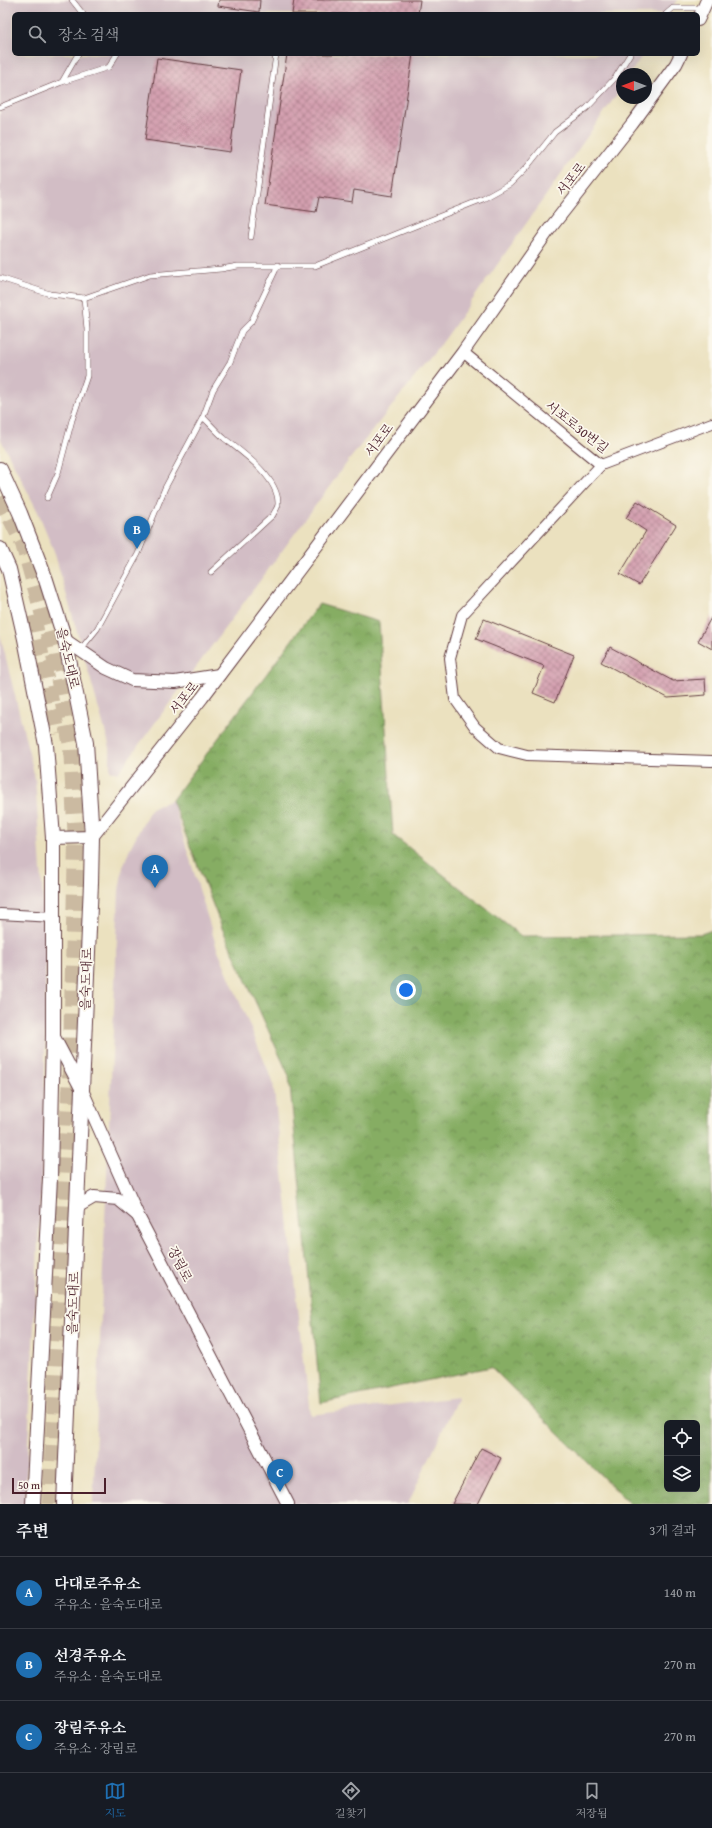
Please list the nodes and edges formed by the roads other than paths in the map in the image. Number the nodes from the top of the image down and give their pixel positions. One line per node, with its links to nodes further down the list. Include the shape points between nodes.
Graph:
1 (72, 0): 3 (lane)
2 (706, 4): 4 (lane, via 673,8); 5 (street)
3 (81, 12)
4 (668, 12)
5 (700, 16)
6 (77, 56): 11 (lane)
7 (116, 56): 11 (lane, via 109,67)
8 (276, 56): 13 (lane)
9 (629, 56): 14 (lane, via 606,88 587,108 555,132 510,184 483,199 315,266)
10 (680, 56): 18 (street, 서포로, via 632,124 548,231)
11 (62, 82): 12 (lane)
12 (0, 107)
13 (251, 237)
14 (278, 264): 17 (lane, via 150,275); 19 (lane, via 251,322 242,331 230,362 213,390)
15 (0, 272): 16 (lane)
16 (1, 278): 17 (lane, via 50,294)
17 (84, 298): 23 (lane, via 88,330 87,376 58,473)
18 (463, 352): 21 (street, 서포로30번길); 28 (street, 서포로)
19 (203, 417): 25 (lane, via 224,438 251,458 269,480 278,505 273,515); 27 (lane, via 165,488 138,554 115,599)
20 (712, 423): 21 (street, 서포로30번길)
21 (601, 465): 29 (street, via 462,615 450,658 455,699 475,727 499,748 527,755)
22 (0, 469): 26 (main road, 을숙도대로, via 44,573)
23 (47, 498)
24 (0, 549): 31 (main road, via 8,569 23,631 46,745)
25 (211, 572)
26 (65, 640): 27 (street); 30 (main road, 을숙도대로, via 86,743)
27 (80, 651): 28 (street, via 106,668 132,680 175,682)
28 (219, 675): 30 (street, 서포로)
29 (712, 761)
30 (92, 836): 31 (street); 35 (main road, 을숙도대로)
31 (53, 838): 33 (main road)
32 (0, 914): 33 (street)
33 (54, 917): 34 (main road)
34 (53, 1034): 35 (street, 장림로); 38 (main road, via 50,1178)
35 (82, 1090): 36 (main road, 을숙도대로); 37 (street, 장림로)
36 (77, 1207): 37 (street, via 94,1197 118,1199); 39 (main road, 을숙도대로)
37 (140, 1218): 40 (street, 장림로)
38 (33, 1504)
39 (64, 1504)
40 (288, 1504)

